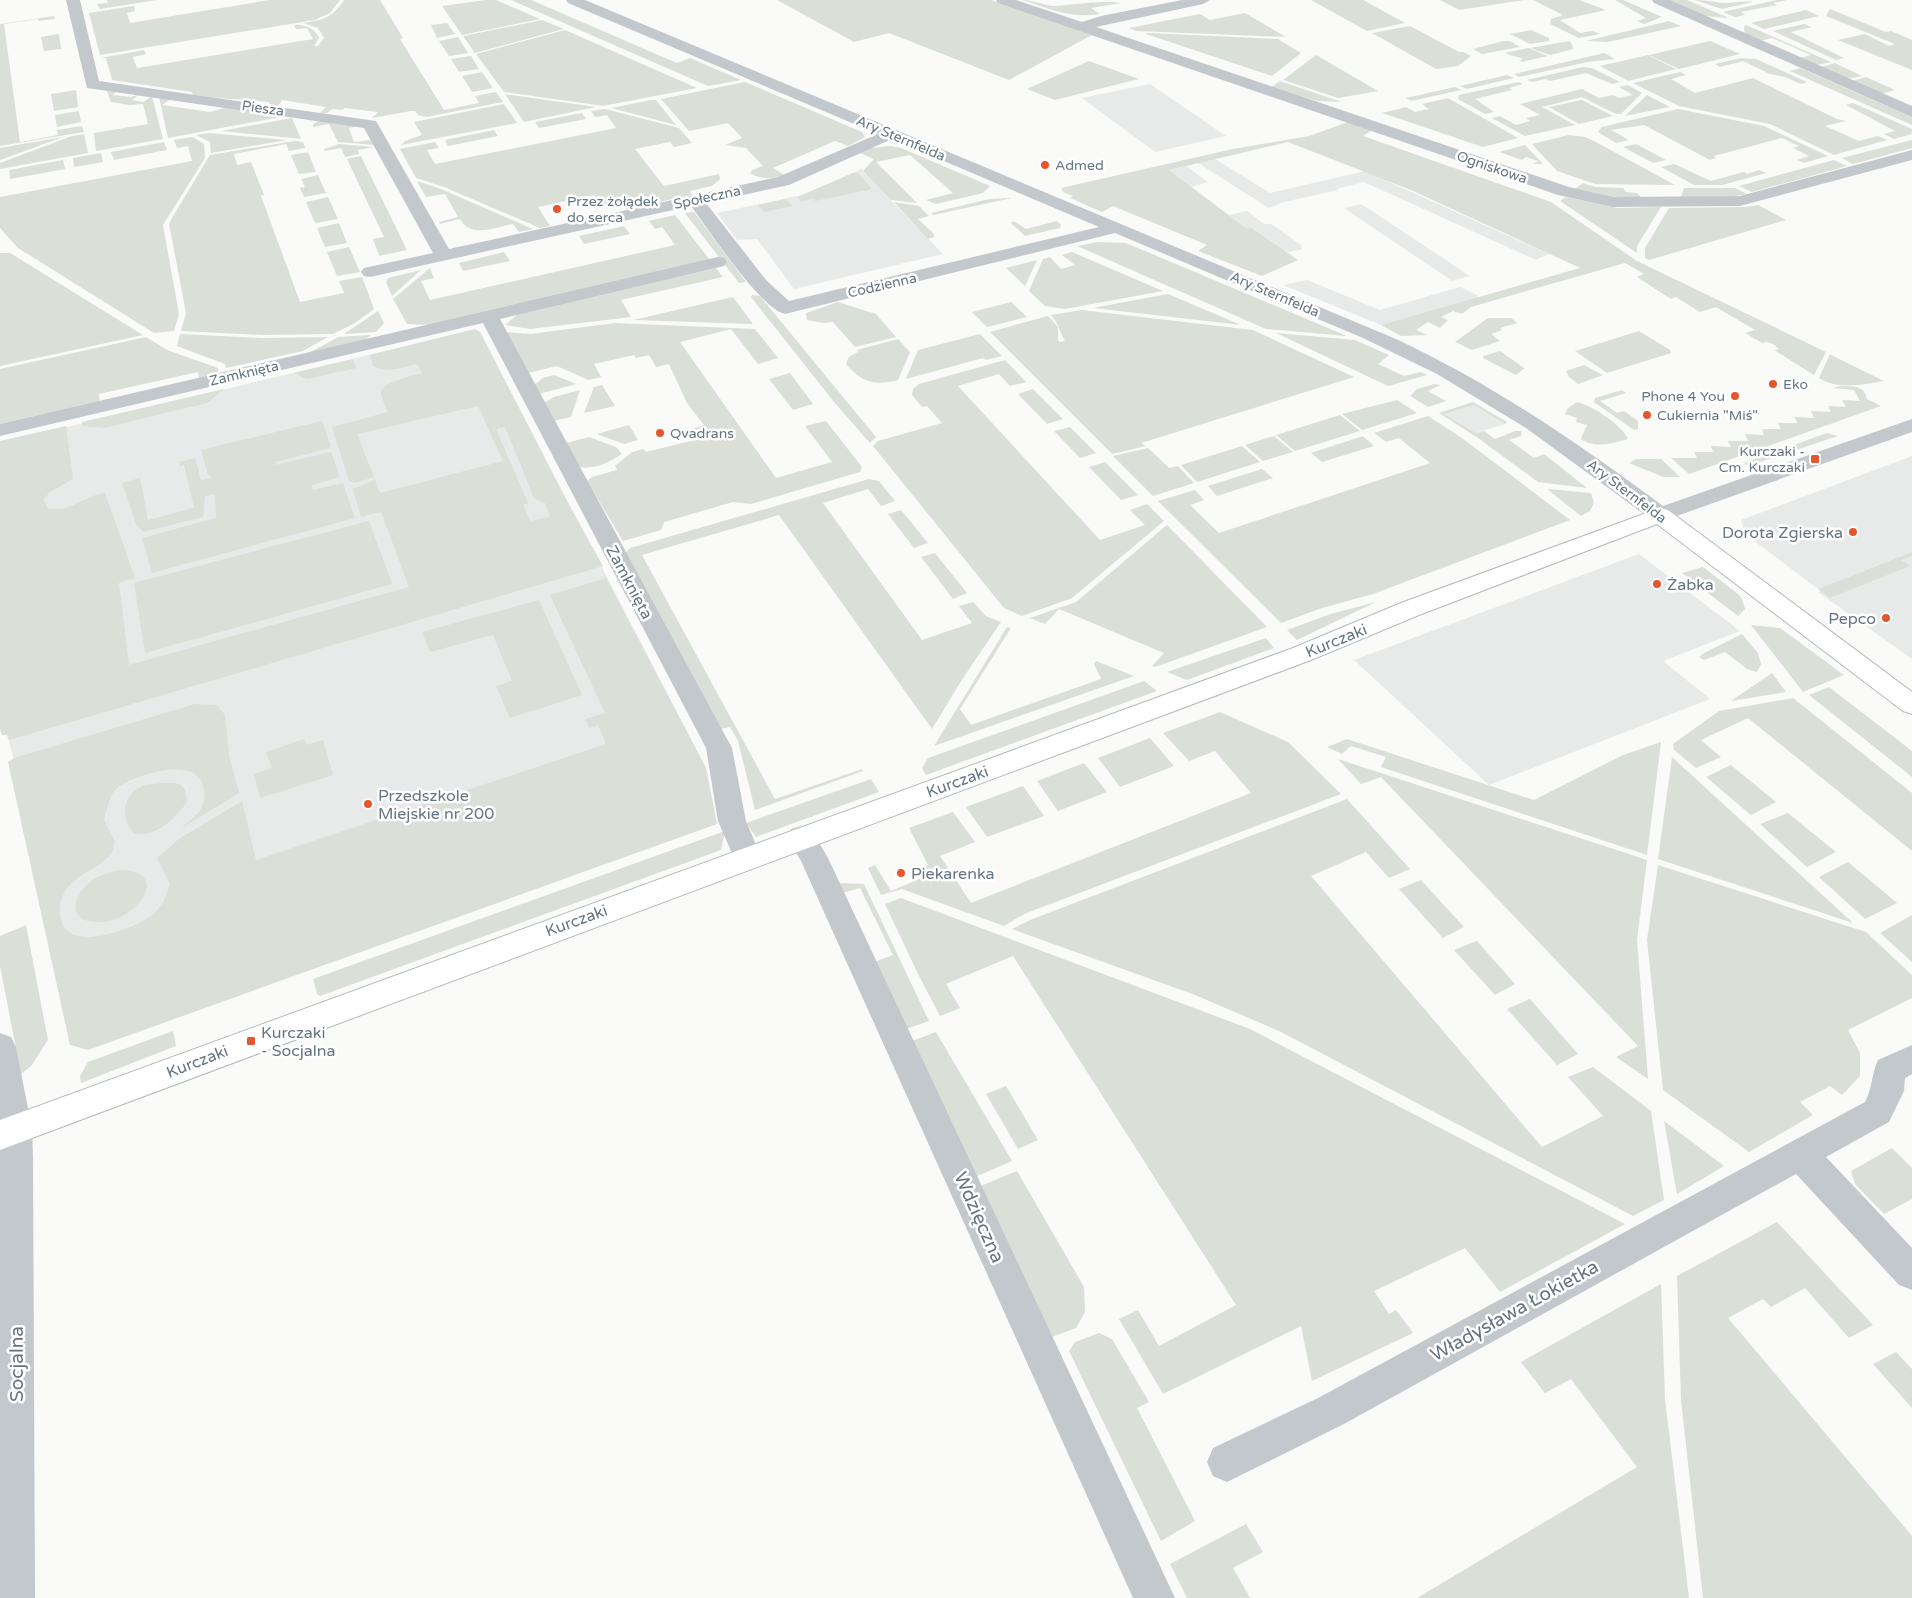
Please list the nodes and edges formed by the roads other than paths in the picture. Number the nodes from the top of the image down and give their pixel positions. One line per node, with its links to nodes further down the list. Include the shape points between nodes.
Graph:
1 (73, 0): 12 (street, Piesza, via 92,85 370,124)
2 (573, 0): 8 (street, Ary Sternfelda)
3 (1003, 0): 6 (street, Ogniskowa)
4 (1203, 0): 6 (street, via 1101,20)
5 (1659, 0): 7 (street)
6 (1083, 27): 9 (street, Ogniskowa, via 1595,200 1667,203 1740,201)
7 (1912, 112)
8 (891, 134): 10 (street, Społeczna, via 783,181); 11 (street, Ary Sternfelda)
9 (1912, 155)
10 (695, 200): 11 (street, Codzienna, via 759,284 785,308); 12 (street, Społeczna)
11 (1116, 228): 18 (street, Ary Sternfelda, via 1370,334 1450,373 1575,451)
12 (444, 256): 14 (street, Społeczna)
13 (718, 262): 15 (street, Zamknięta)
14 (370, 272)
15 (489, 316): 17 (street, Zamknięta); 21 (street, Zamknięta, via 719,748 732,821)
16 (1912, 424): 18 (street, Kurczaki)
17 (0, 430)
18 (1660, 515): 19 (street, Ary Sternfelda); 20 (street, Kurczaki, via 1410,609 1302,654)
19 (1912, 705)
20 (801, 837): 21 (street, Kurczaki); 29 (street, Wdzięczna, via 817,864)
21 (748, 857): 24 (street, Kurczaki)
22 (0, 1047): 24 (street)
23 (1912, 1059): 25 (street, Władysława Łokietka, via 1889,1070 1888,1091 1877,1112)
24 (7, 1132): 28 (street, Socjalna, via 16,1450)
25 (1800, 1154): 26 (street); 27 (street, Władysława Łokietka, via 1331,1411)
26 (1912, 1273)
27 (1227, 1462)
28 (14, 1598)
29 (1154, 1598)

